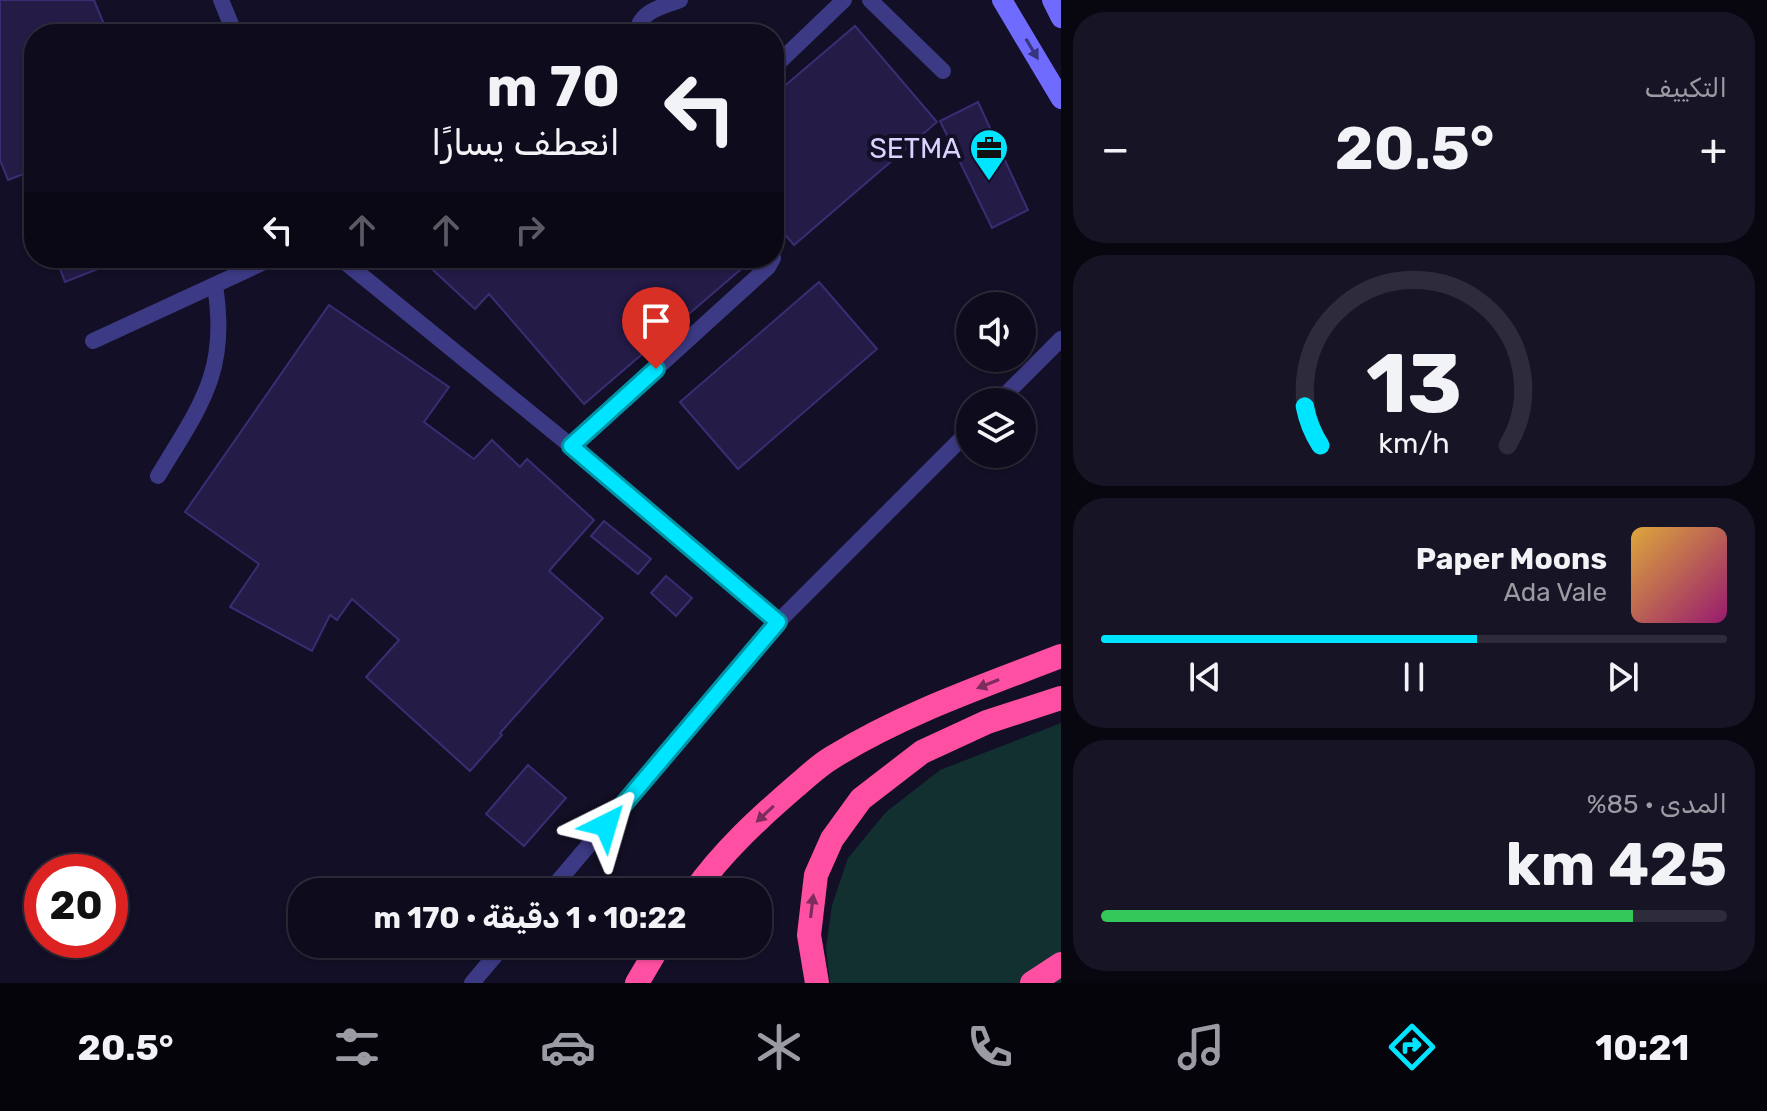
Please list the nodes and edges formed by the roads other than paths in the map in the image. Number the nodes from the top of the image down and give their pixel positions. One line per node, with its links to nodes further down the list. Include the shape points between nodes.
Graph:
1 (221, 0): 8 (lane)
2 (680, 0): 9 (lane, via 645,15)
3 (844, 0): 10 (lane)
4 (870, 0): 11 (lane)
5 (1002, 0): 12 (main road, one-way to 12)
6 (1052, 0): 7 (main road)
7 (1061, 18)
8 (231, 24)
9 (638, 24)
10 (784, 57)
11 (943, 71)
12 (1061, 99)
13 (252, 268): 16 (lane)
14 (352, 268): 21 (lane)
15 (765, 268): 21 (lane)
16 (215, 286): 18 (lane); 22 (lane, via 220,325 214,370)
17 (1061, 339): 19 (lane)
18 (93, 341)
19 (1012, 388)
20 (956, 444): 23 (lane)
21 (571, 446): 23 (lane)
22 (158, 476)
23 (778, 622): 26 (lane)
24 (1061, 656): 27 (highway, one-way to 27, via 876,732 830,758 764,814)
25 (1061, 698): 33 (highway, one-way to 25, via 809,935 816,875 832,839 861,799 922,752 987,722)
26 (561, 878)
27 (704, 878)
28 (493, 958): 31 (lane)
29 (652, 958): 32 (highway)
30 (1061, 964): 34 (highway)
31 (472, 983)
32 (637, 983)
33 (817, 983)
34 (1032, 983)

